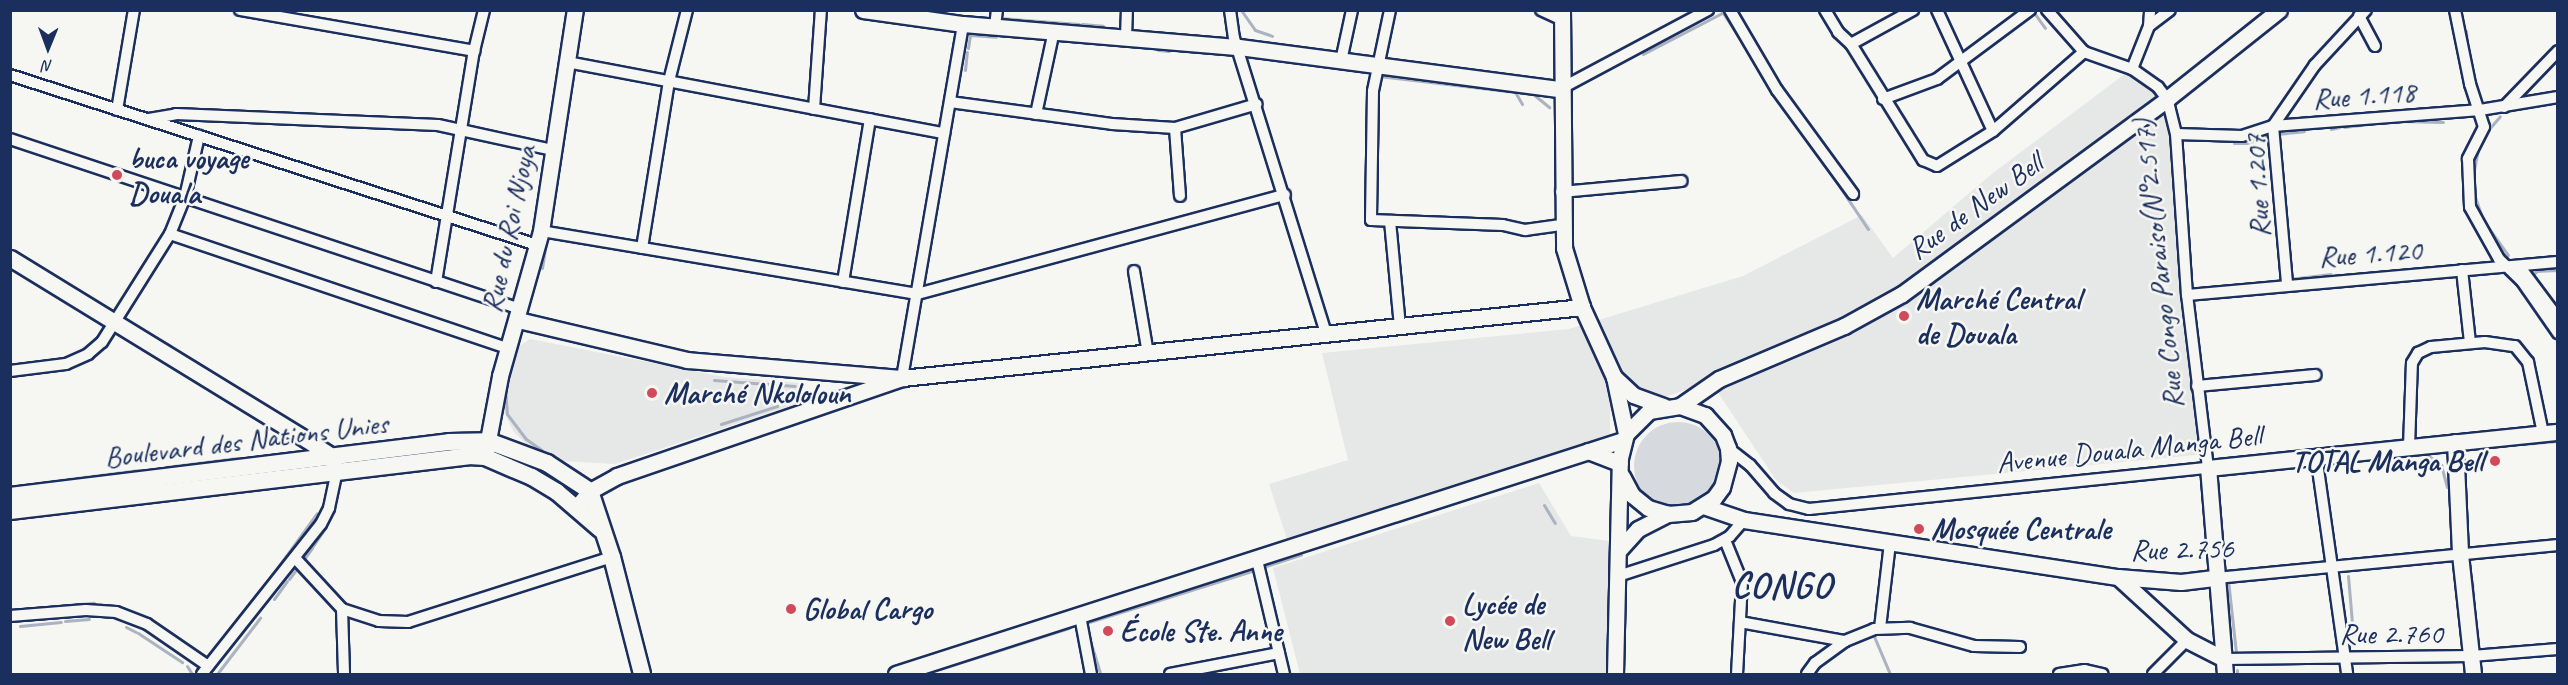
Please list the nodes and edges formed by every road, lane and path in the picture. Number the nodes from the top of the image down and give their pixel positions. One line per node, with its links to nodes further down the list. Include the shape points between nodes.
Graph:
1 (134, 10): 52 (street)
2 (240, 10): 34 (street)
3 (484, 10): 34 (street)
4 (575, 10): 39 (street, Rue du Roi Njoya)
5 (687, 10): 43 (street)
6 (820, 10): 51 (street)
7 (863, 10): 27 (street)
8 (1127, 10): 30 (street)
9 (1230, 10): 33 (street)
10 (1352, 10): 38 (street)
11 (1390, 10): 40 (street)
12 (1541, 10): 25 (street)
13 (1708, 10): 44 (street)
14 (1730, 10): 68 (street, via 1777,90)
15 (1825, 10): 31 (street, via 1838,32)
16 (1913, 10): 31 (street)
17 (1937, 10): 37 (street)
18 (2030, 10): 37 (street)
19 (2047, 10): 36 (street)
20 (2150, 10): 28 (street)
21 (2170, 10): 28 (street)
22 (2279, 10): 47 (street, Rue de New Bell)
23 (2455, 10): 53 (street)
24 (2362, 13): 32 (street); 57 (street, Rue 1.207, via 2315,65)
25 (1562, 15): 44 (street)
26 (996, 18): 27 (street); 29 (street)
27 (963, 24): 48 (street)
28 (2149, 26): 41 (street)
29 (1054, 31): 30 (street); 54 (street)
30 (1126, 37): 33 (street)
31 (1851, 44): 46 (street)
32 (2375, 46)
33 (1239, 47): 38 (street); 49 (street)
34 (474, 51): 58 (street)
35 (2558, 51): 50 (street)
36 (2084, 52): 41 (street, Rue Congo Paraiso(N°2.517)); 60 (street)
37 (1961, 59): 46 (street, via 1937,79); 60 (street)
38 (1341, 61): 40 (street)
39 (567, 62): 43 (street); 65 (street, Rue du Roi Njoya)
40 (1376, 65): 44 (street); 73 (street, via 1370,215 1373,222)
41 (2132, 69): 47 (street, Rue Congo Paraiso(N°2.517), via 2158,87)
42 (10, 75): 52 (street)
43 (669, 81): 51 (street); 77 (street)
44 (1560, 89): 67 (street)
45 (2558, 97): 50 (street, Rue 1.118)
46 (1883, 99): 60 (street, via 1923,160 1932,165 1943,166)
47 (2167, 99): 62 (street, Rue Congo Paraiso(N°2.517)); 104 (street, Rue de New Bell, via 1902,294 1844,326 1719,379)
48 (950, 102): 54 (street); 61 (street)
49 (1257, 104): 59 (street); 69 (street)
50 (2504, 107): 53 (street, Rue 1.118)
51 (814, 109): 55 (street)
52 (117, 110): 56 (street)
53 (2480, 110): 57 (street, Rue 1.118); 81 (street, via 2484,127 2468,159 2468,199)
54 (1036, 114): 59 (street)
55 (870, 119): 61 (street); 85 (street)
56 (147, 120): 58 (street, via 176,114); 63 (street)
57 (2273, 126): 62 (street, Rue 1.118, via 2242,136); 86 (street, Rue 1.207)
58 (460, 128): 65 (street); 72 (street)
59 (1175, 128): 70 (street)
60 (1993, 131)
61 (944, 133): 87 (street)
62 (2176, 134): 88 (street, Rue Congo Paraiso(N°2.517))
63 (200, 136): 71 (street); 72 (street)
64 (10, 139): 71 (street)
65 (553, 150): 76 (street, Rue du Roi Njoya)
66 (1682, 181): 67 (street)
67 (1561, 192): 74 (street)
68 (1853, 194)
69 (1285, 195): 87 (street); 95 (street)
70 (1180, 196)
71 (185, 197): 75 (street); 84 (street)
72 (447, 217): 76 (street); 84 (street)
73 (1390, 221): 74 (street, via 1528,230); 93 (street)
74 (1561, 225): 89 (street)
75 (170, 234): 92 (street); 97 (street)
76 (539, 238): 77 (street); 90 (street, Rue du Roi Njoya)
77 (642, 248): 85 (street)
78 (10, 258): 92 (street)
79 (2558, 262): 80 (street, Rue 1.120)
80 (2519, 266): 81 (street, Rue 1.120); 91 (street)
81 (2507, 267): 82 (street, Rue 1.120); 94 (street, via 2522,280)
82 (2462, 270): 86 (street, Rue 1.120); 96 (street)
83 (1134, 272): 98 (street)
84 (436, 282): 90 (street)
85 (843, 282): 87 (street)
86 (2287, 284): 88 (street, Rue 1.120)
87 (917, 294): 102 (street)
88 (2187, 295): 103 (street, Rue Congo Paraiso(N°2.517))
89 (1582, 308): 93 (street); 101 (street)
90 (519, 315): 97 (street, Rue du Roi Njoya); 102 (street, via 687,360)
91 (2558, 318)
92 (117, 322): 99 (street, via 95,350 80,359 48,368); 113 (street)
93 (1400, 326): 95 (street)
94 (2558, 333)
95 (1328, 336): 98 (street)
96 (2470, 343): 105 (street, via 2512,344 2520,350 2528,362); 108 (street, via 2432,346 2414,357)
97 (507, 348): 110 (street, Rue du Roi Njoya)
98 (1148, 354): 102 (street)
99 (10, 371)
100 (2315, 375): 103 (street)
101 (1614, 376): 104 (street, via 1633,395); 106 (street)
102 (902, 378): 117 (street, via 644,466)
103 (2197, 386): 114 (street, Rue Congo Paraiso(N°2.517))
104 (1672, 406): 106 (street, via 1642,416); 109 (street, via 1706,415 1723,435)
105 (2550, 432): 107 (street, Avenue Douala Manga Bell)
106 (1625, 437): 111 (street); 115 (street)
107 (2455, 442): 108 (street, Avenue Douala Manga Bell); 129 (street)
108 (2409, 447): 112 (street, Avenue Douala Manga Bell)
109 (1728, 448): 114 (street, Avenue Douala Manga Bell, via 1750,465 1774,493 1789,504 1809,509); 119 (street, via 1730,461 1722,487)
110 (486, 449): 113 (main road, Boulevard des Nations Unies); 117 (main road, via 547,463); 120 (main road)
111 (1588, 452): 115 (street); 132 (street)
112 (2316, 455): 114 (street, Avenue Douala Manga Bell); 133 (street)
113 (334, 463): 116 (main road, Boulevard des Nations Unies); 131 (street, via 329,508)
114 (2208, 468): 136 (street, Rue Congo Paraiso(N°2.517))
115 (1621, 469): 122 (street, via 1639,502); 128 (street)
116 (237, 476): 118 (main road, Boulevard des Nations Unies); 121 (main road, Boulevard des Nations Unies)
117 (590, 491): 120 (street); 124 (main road)
118 (10, 496)
119 (1704, 506): 122 (street); 123 (street, Rue 2.756)
120 (576, 508): 124 (main road)
121 (10, 511)
122 (1668, 514): 128 (street, via 1638,530)
123 (1744, 520): 125 (street); 126 (street, Rue 2.756)
124 (600, 529): 130 (main road)
125 (1725, 540): 134 (street); 140 (street, via 1740,571)
126 (1890, 543): 135 (street, Rue 2.756); 141 (street)
127 (2558, 545): 129 (street, Rue 2.756)
128 (1619, 550): 134 (street)
129 (2460, 554): 133 (street, Rue 2.756); 148 (street)
130 (612, 557): 137 (street, via 408,622 380,621); 152 (main road)
131 (296, 558): 137 (street); 150 (street)
132 (1257, 560): 139 (street); 146 (street)
133 (2332, 565): 136 (street, Rue 2.756); 147 (street)
134 (1618, 576): 157 (street)
135 (2118, 577): 136 (street, Rue 2.756, via 2181,582); 142 (street)
136 (2216, 578): 149 (street, Rue Congo Paraiso(N°2.517))
137 (342, 609): 151 (street)
138 (10, 616): 150 (street, via 86,610 116,612 147,624)
139 (1080, 616): 153 (street); 154 (street)
140 (1740, 622): 143 (street); 158 (street)
141 (1880, 628): 143 (street); 144 (street, via 1920,630 1974,646)
142 (2187, 640): 149 (street); 162 (street)
143 (1845, 641): 159 (street, via 1815,663)
144 (2020, 647)
145 (2558, 649): 148 (street, Rue 2.760)
146 (1279, 653): 155 (street); 156 (street)
147 (2346, 657): 148 (street, Rue 2.760); 149 (street, Rue 2.760); 163 (street)
148 (2472, 657): 164 (street)
149 (2225, 667)
150 (205, 670)
151 (344, 675)
152 (642, 675)
153 (896, 675)
154 (1090, 675)
155 (1170, 675)
156 (1284, 675)
157 (1615, 675)
158 (1737, 675)
159 (1807, 675)
160 (2059, 675): 161 (street, via 2085,670)
161 (2103, 675)
162 (2153, 675)
163 (2347, 675)
164 (2473, 675)

